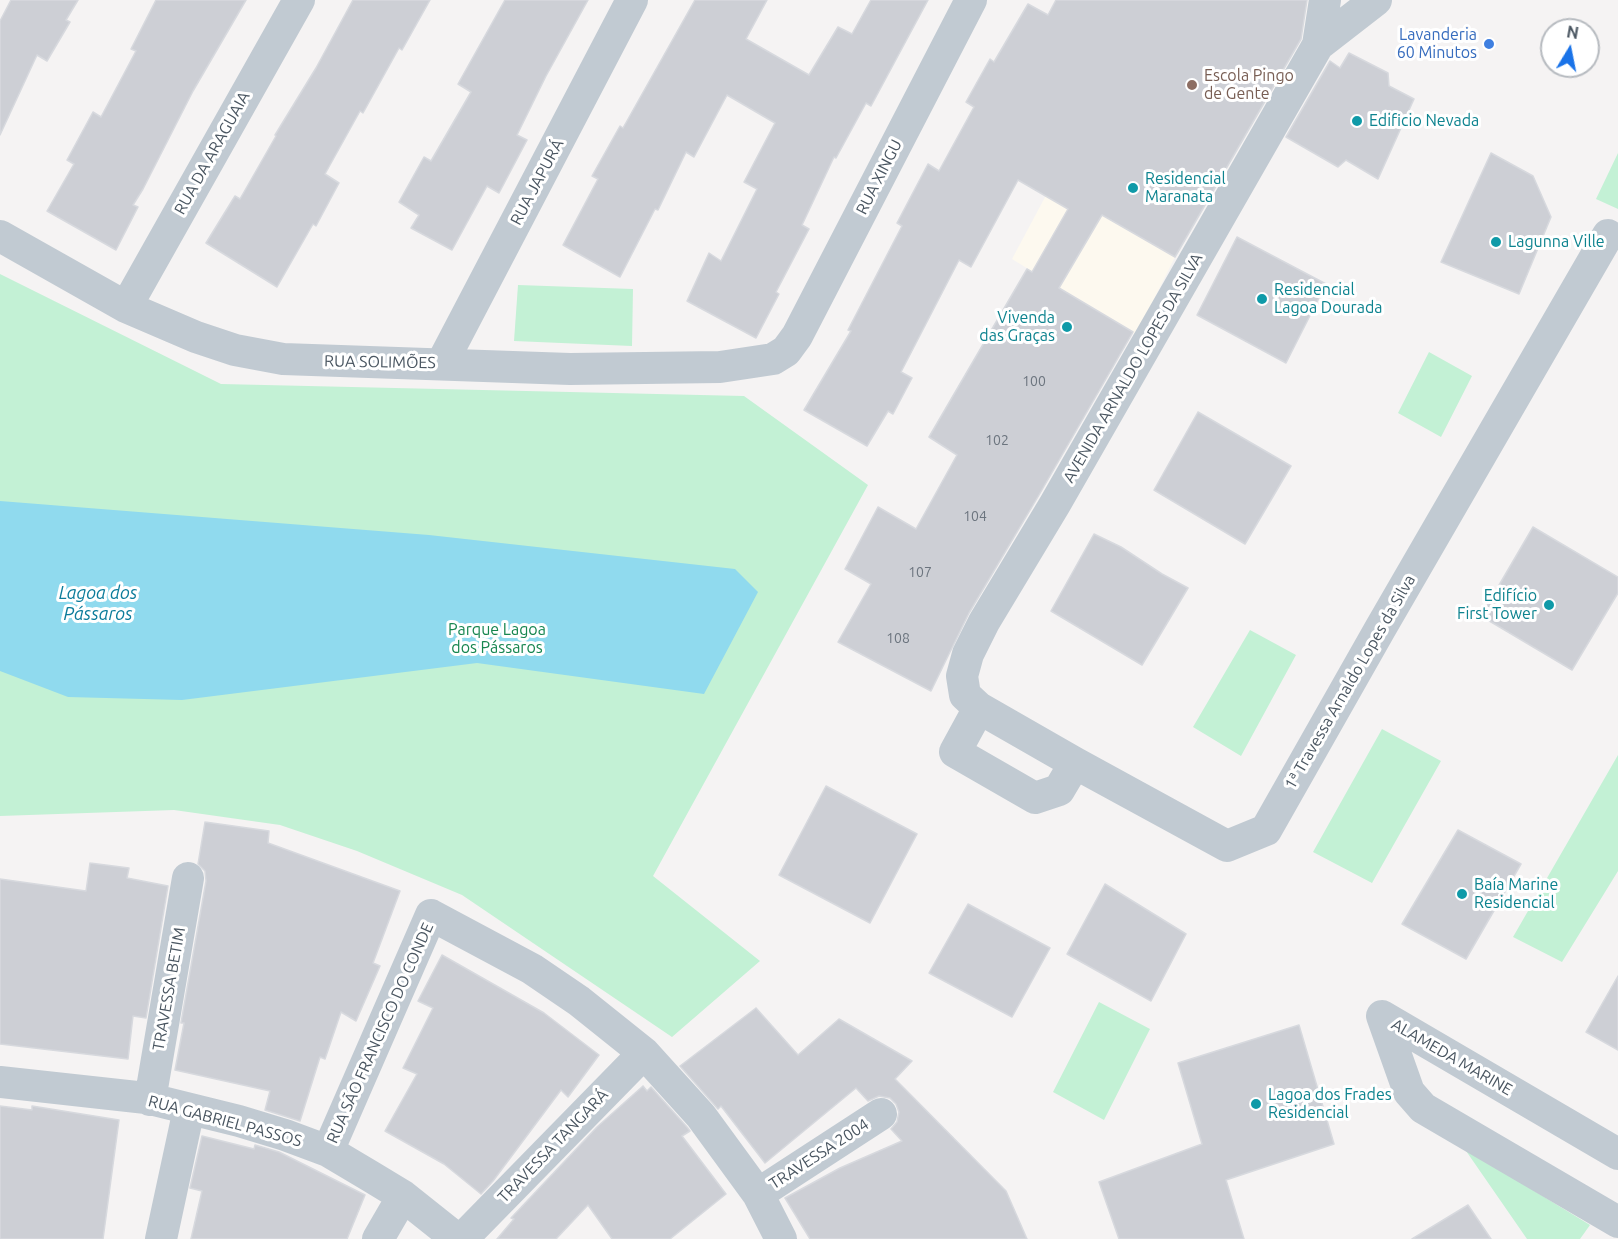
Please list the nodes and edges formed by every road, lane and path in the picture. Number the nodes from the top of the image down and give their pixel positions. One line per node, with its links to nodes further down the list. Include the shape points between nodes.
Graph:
1 (298, 0): 9 (street, RUA DA ARAGUAIA)
2 (632, 0): 11 (street, RUA JAPURÁ)
3 (971, 0): 10 (street, RUA XINGU)
4 (1325, 0): 6 (street)
5 (1376, 0): 6 (street)
6 (1318, 45): 12 (street, AVENIDA ARNALDO LOPES DA SILVA, via 984,622 962,676)
7 (0, 236): 9 (street, RUA SOLIMÕES)
8 (1608, 236): 13 (street, 1ª Travessa Arnaldo Lopes da Silva, via 1266,830 1227,846)
9 (126, 307): 11 (street, RUA SOLIMÕES, via 196,337 283,359)
10 (786, 351): 11 (street, RUA SOLIMÕES, via 773,359 720,367 570,369)
11 (442, 363)
12 (972, 702): 13 (street, 1ª Travessa Arnaldo Lopes da Silva); 13 (street, via 955,752 1035,798 1059,790)
13 (1075, 763)
14 (188, 878): 17 (street, TRAVESSA BETIM)
15 (644, 1053): 20 (street, RUA SÃO FRANCISCO DO CONDE, via 532,969 431,915); 22 (street, via 701,1116); 29 (street, TRAVESSA TANGARÁ)
16 (0, 1082): 17 (street, RUA GABRIEL PASSOS)
17 (150, 1100): 18 (street, RUA GABRIEL PASSOS)
18 (189, 1109): 20 (street, RUA GABRIEL PASSOS); 27 (street)
19 (881, 1114): 22 (street, TRAVESSA 2004)
20 (328, 1151): 23 (street, RUA GABRIEL PASSOS)
21 (1618, 1154): 24 (street, ALAMEDA MARINE, via 1382,1016 1409,1092 1423,1108)
22 (758, 1194): 26 (street)
23 (403, 1196): 28 (street); 29 (street, RUA GABRIEL PASSOS)
24 (1618, 1222)
25 (1618, 1229): 30 (street)
26 (774, 1236)
27 (161, 1239)
28 (378, 1239)
29 (460, 1239)
30 (1609, 1239)

